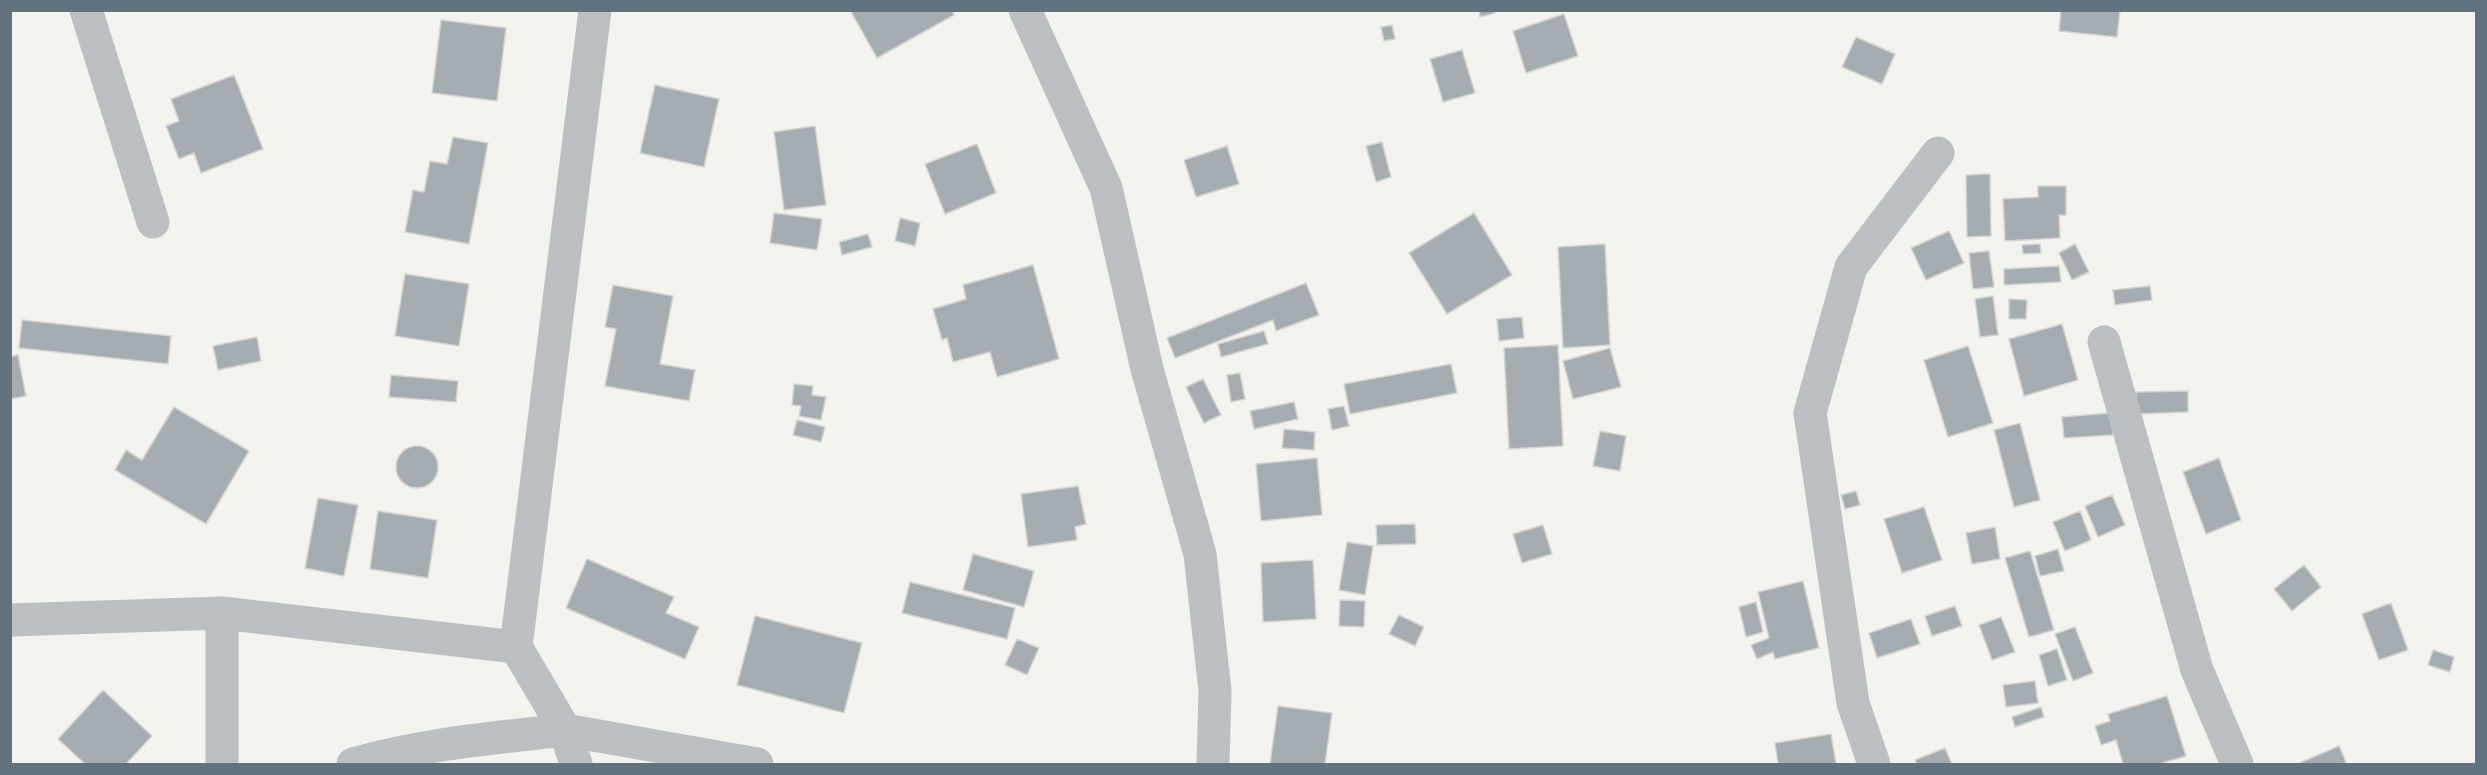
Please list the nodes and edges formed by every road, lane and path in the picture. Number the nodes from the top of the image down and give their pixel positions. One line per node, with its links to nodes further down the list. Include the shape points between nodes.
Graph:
1 (86, 10): 5 (street)
2 (595, 10): 9 (street)
3 (1025, 10): 15 (street, via 1106,188 1147,369 1200,554 1215,691)
4 (1938, 153): 16 (street, via 1851,267 1810,413 1854,702)
5 (153, 222)
6 (2104, 342): 17 (street, via 2197,670)
7 (222, 614): 8 (street); 9 (street); 11 (street)
8 (10, 620)
9 (516, 647): 10 (street)
10 (566, 730): 12 (street, via 454,742); 13 (street); 14 (street)
11 (222, 765)
12 (353, 765)
13 (576, 765)
14 (757, 765)
15 (1213, 765)
16 (1874, 765)
17 (2237, 765)

